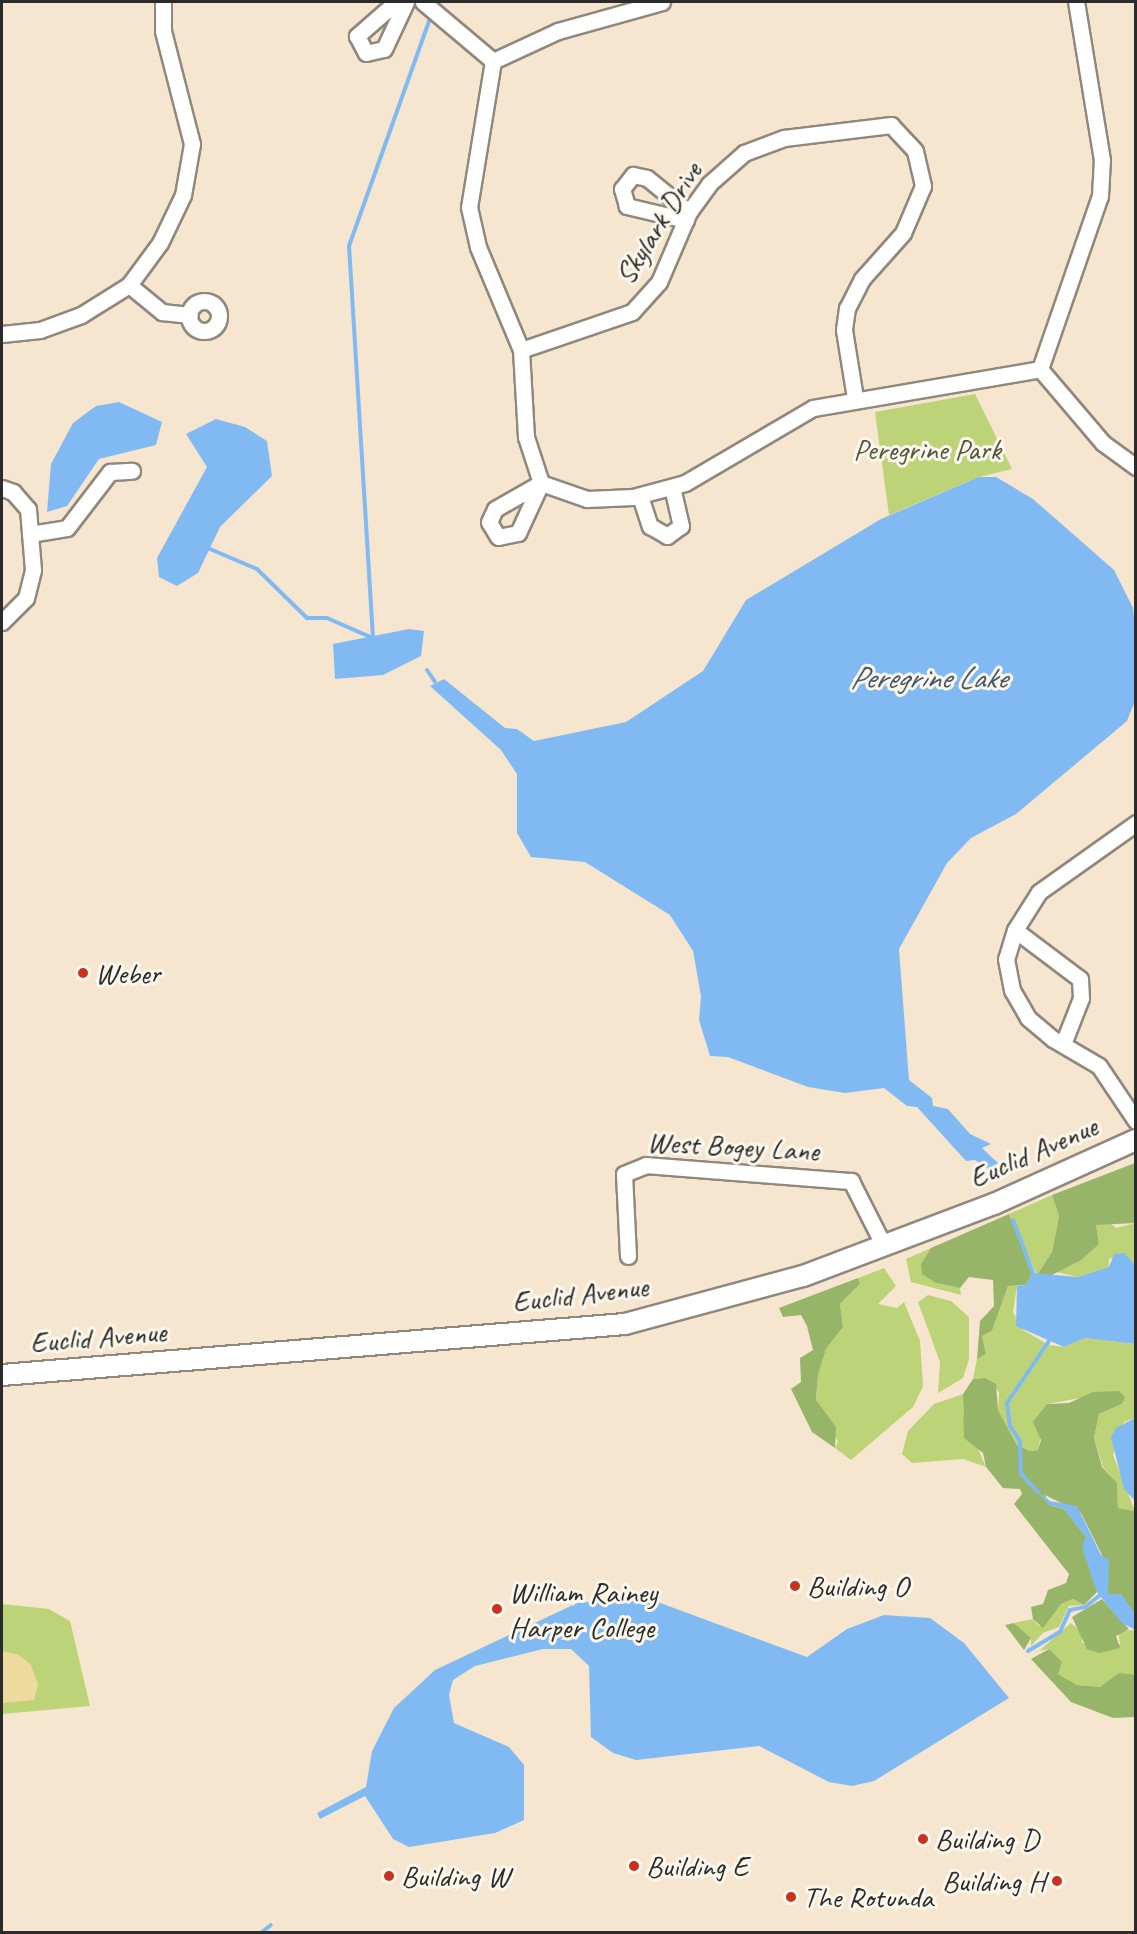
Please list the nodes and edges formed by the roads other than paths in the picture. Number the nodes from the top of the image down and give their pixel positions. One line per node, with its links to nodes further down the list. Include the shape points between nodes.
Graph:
1 (163, 2): 8 (street, via 163,31 192,144 183,195 160,243)
2 (396, 2): 3 (street, via 357,36 366,53 384,49)
3 (406, 2)
4 (423, 2): 7 (street)
5 (662, 2): 7 (street, via 558,31)
6 (1076, 2): 12 (street, via 1102,182)
7 (493, 61): 11 (street, via 469,207 478,247)
8 (129, 285): 9 (street, via 162,312); 10 (street, via 81,315 40,330)
9 (190, 315)
10 (2, 334)
11 (521, 350): 13 (street, Skylark Drive, via 632,312 659,282 688,216 736,159 784,138 872,124 891,125 915,152 923,186 903,234 862,279 847,308 844,330); 18 (street, via 526,437 541,483 587,499)
12 (1040, 369): 13 (street); 14 (street, via 1103,443)
13 (855, 398): 16 (street, via 813,408)
14 (1136, 467)
15 (132, 471): 19 (street, via 110,472 67,528)
16 (672, 487): 18 (street); 18 (street, via 681,526 667,536 650,526)
17 (2, 488): 19 (street, via 21,499)
18 (640, 496)
19 (30, 534): 20 (street, via 28,591)
20 (2, 622)
21 (1136, 823): 22 (street, via 1039,892)
22 (1015, 930): 23 (street, via 1005,958 1012,990 1028,1018); 23 (street, via 1080,979 1081,998)
23 (1064, 1044): 24 (street, via 1099,1066)
24 (1136, 1122)
25 (1136, 1140): 26 (main road, Euclid Avenue, via 994,1204)
26 (884, 1246): 27 (street, West Bogey Lane, via 851,1181 646,1165 624,1174); 28 (main road, Euclid Avenue, via 803,1276 626,1324)
27 (628, 1256)
28 (2, 1375)

